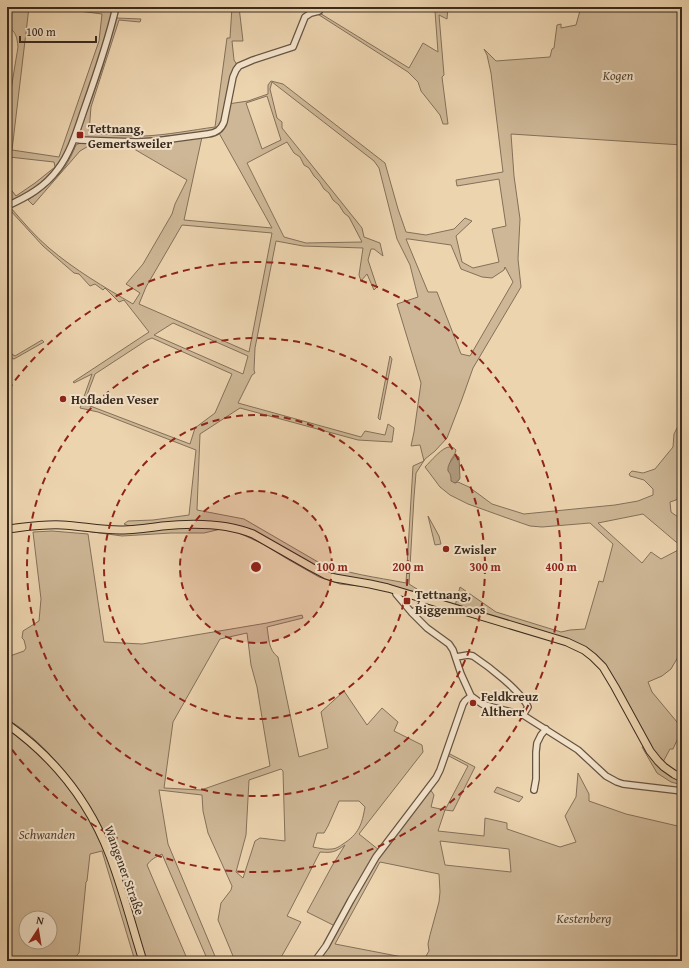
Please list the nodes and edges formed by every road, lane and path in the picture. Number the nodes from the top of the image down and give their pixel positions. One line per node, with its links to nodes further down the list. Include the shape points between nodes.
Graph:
1 (116, 7): 3 (street, via 105,51)
2 (319, 12): 3 (street, via 305,17 292,47 239,66 233,77 224,122 216,132 137,142)
3 (74, 139): 4 (street, via 63,163 51,177 36,191)
4 (7, 206)
5 (7, 529): 6 (main road, via 48,525 121,530 184,525 230,527 253,534 326,575)
6 (396, 591): 7 (main road); 8 (street)
7 (424, 599): 8 (street, via 421,606); 14 (main road, via 559,639 584,650 607,673 654,756 664,767)
8 (412, 613): 9 (street, via 450,644)
9 (456, 657): 10 (street); 11 (street, via 473,656 508,683 528,707)
10 (471, 696): 11 (street, via 482,704); 18 (street, via 463,704 436,778 376,857)
11 (524, 715): 13 (street)
12 (7, 724): 17 (main road, Wangener Straße, via 53,763 86,806 110,855)
13 (546, 729): 15 (street, via 537,743); 16 (street, via 578,750 606,776 617,782)
14 (682, 778)
15 (534, 790)
16 (682, 791)
17 (143, 961)
18 (315, 961)

